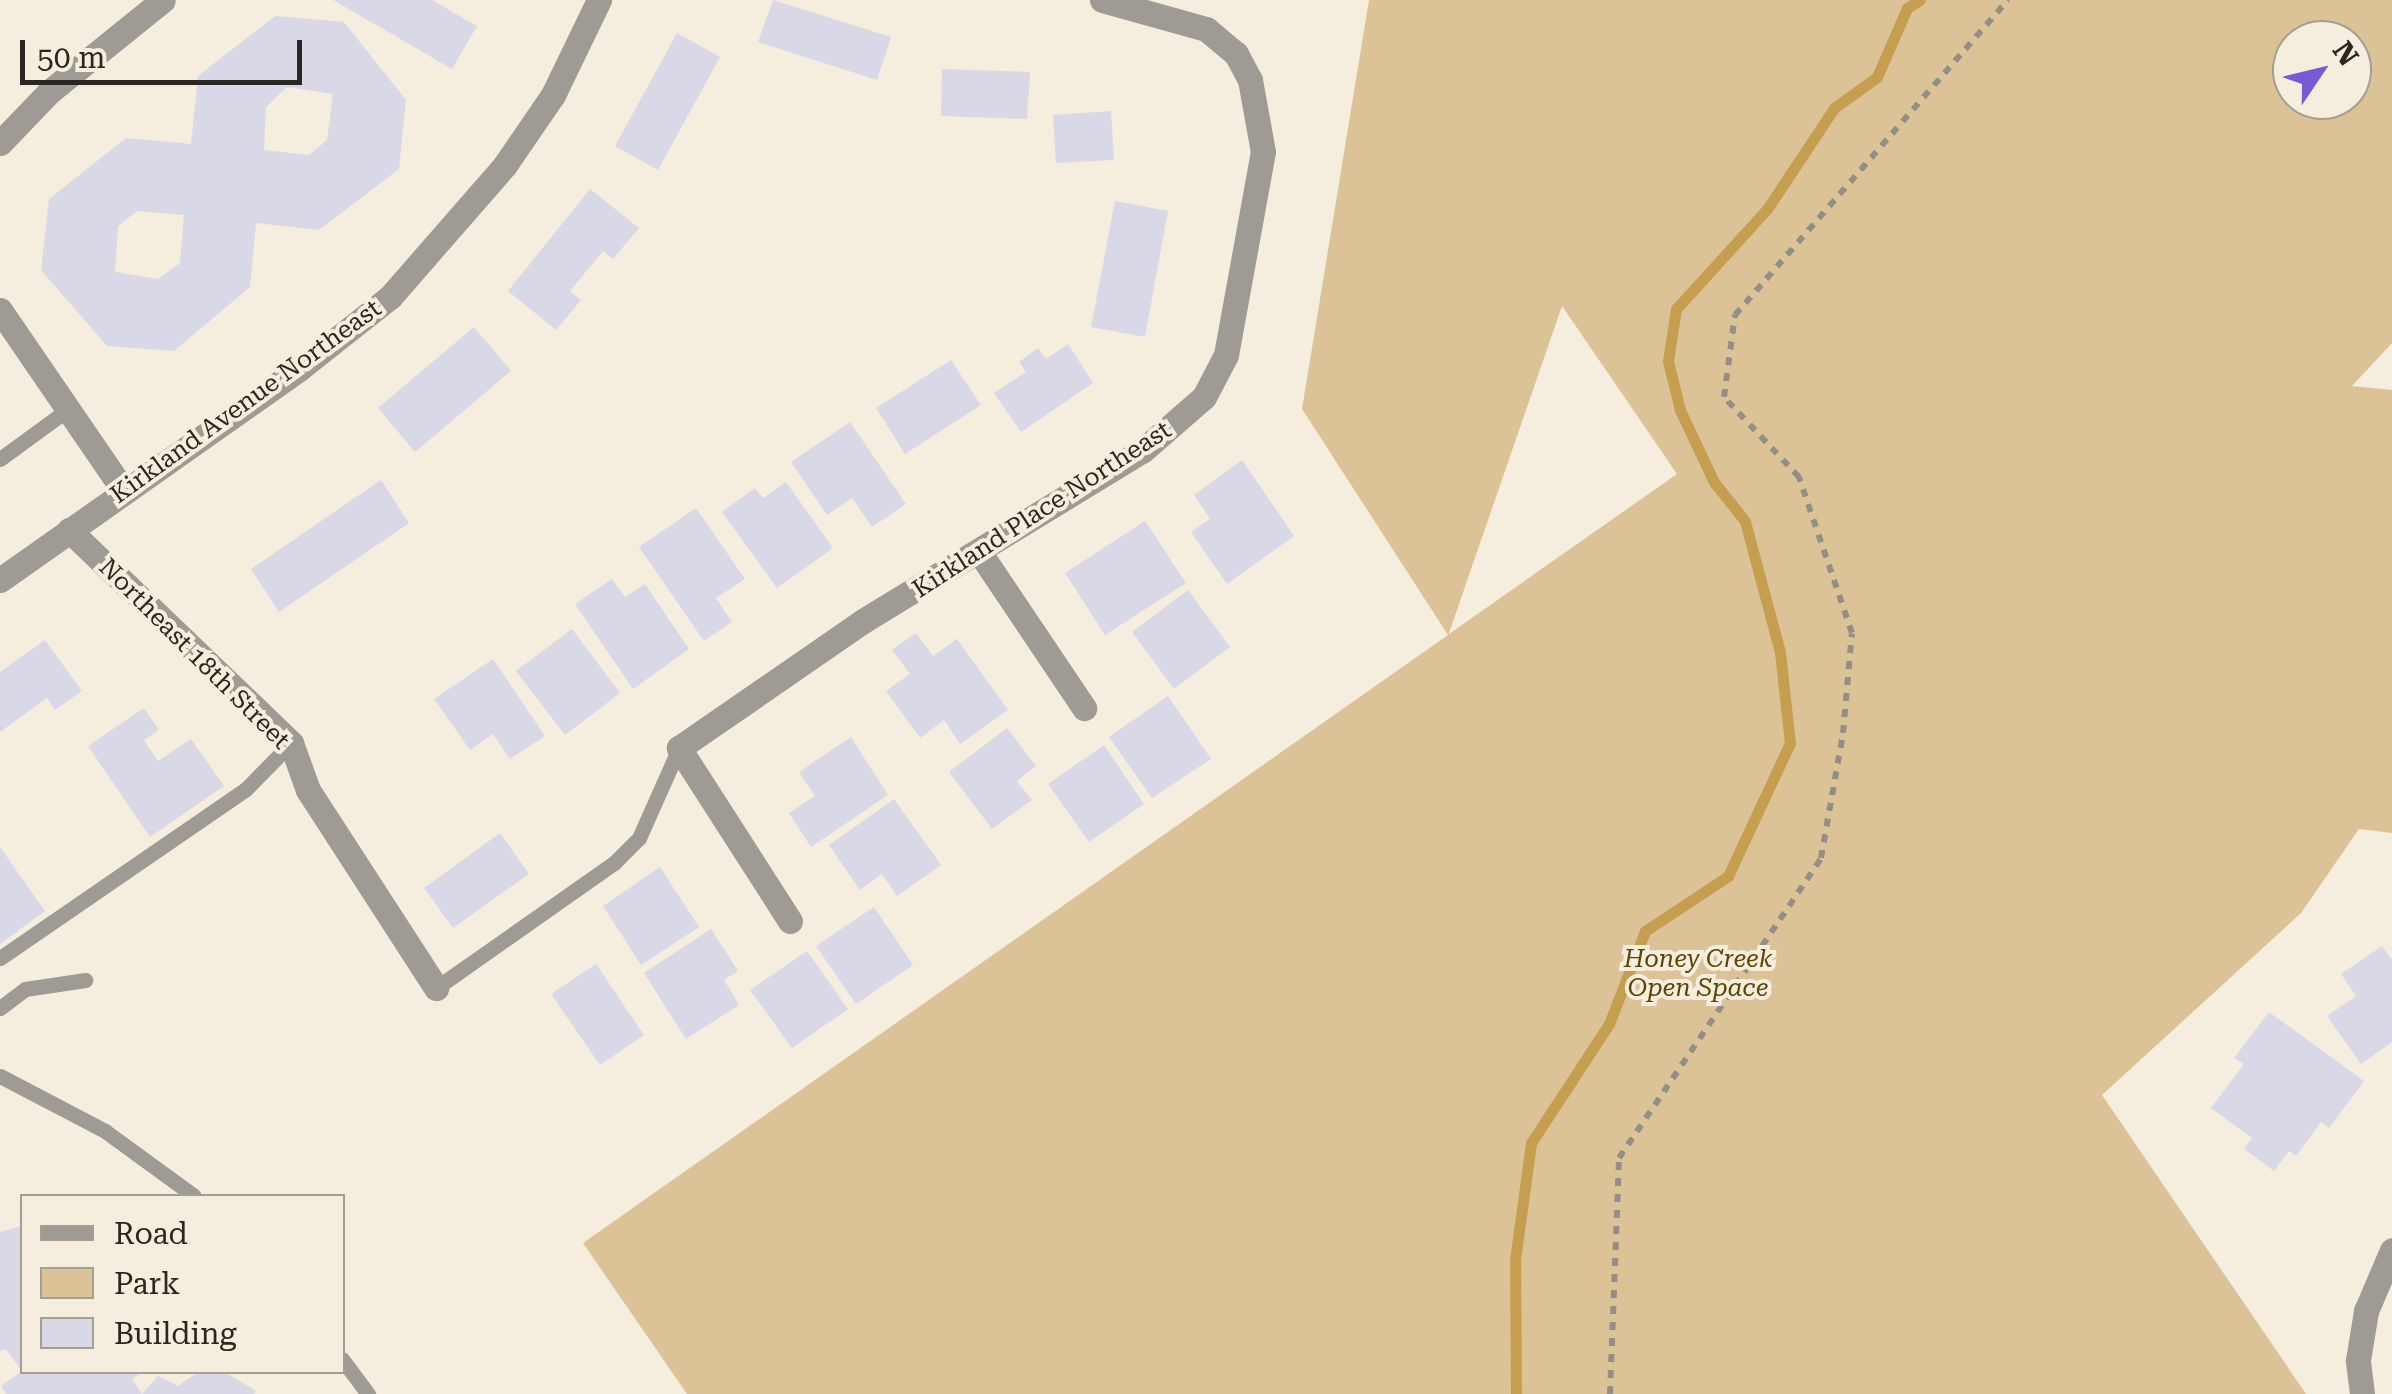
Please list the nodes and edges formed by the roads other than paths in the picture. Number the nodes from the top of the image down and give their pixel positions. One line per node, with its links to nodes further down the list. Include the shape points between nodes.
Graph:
1 (163, 0): 4 (street, via 48,92)
2 (599, 0): 8 (street, Kirkland Avenue Northeast, via 553,95 444,242 390,297 299,370)
3 (1102, 0): 10 (street, Kirkland Place Northeast, via 1206,29 1236,54 1250,80 1263,152 1226,355 1204,398 1180,422)
4 (0, 144)
5 (0, 310): 6 (street)
6 (67, 410): 7 (lane); 8 (street)
7 (0, 458)
8 (124, 491): 9 (street, Kirkland Avenue Northeast)
9 (69, 530): 11 (street, Kirkland Avenue Northeast); 13 (street, Northeast 18th Street)
10 (980, 553): 12 (street); 14 (street, Kirkland Place Northeast, via 862,621)
11 (0, 580)
12 (1084, 708)
13 (291, 743): 16 (lane, via 246,788); 18 (street, Northeast 18th Street, via 308,790)
14 (679, 748): 15 (street); 18 (lane, via 639,838 614,863)
15 (790, 922)
16 (0, 958)
17 (85, 980): 19 (lane, via 25,988)
18 (436, 988)
19 (0, 1008)
20 (0, 1076): 21 (lane, via 105,1131)
21 (191, 1194)
22 (2392, 1250): 25 (street, via 2366,1311 2358,1360)
23 (345, 1363): 24 (lane)
24 (368, 1394)
25 (2362, 1394)

